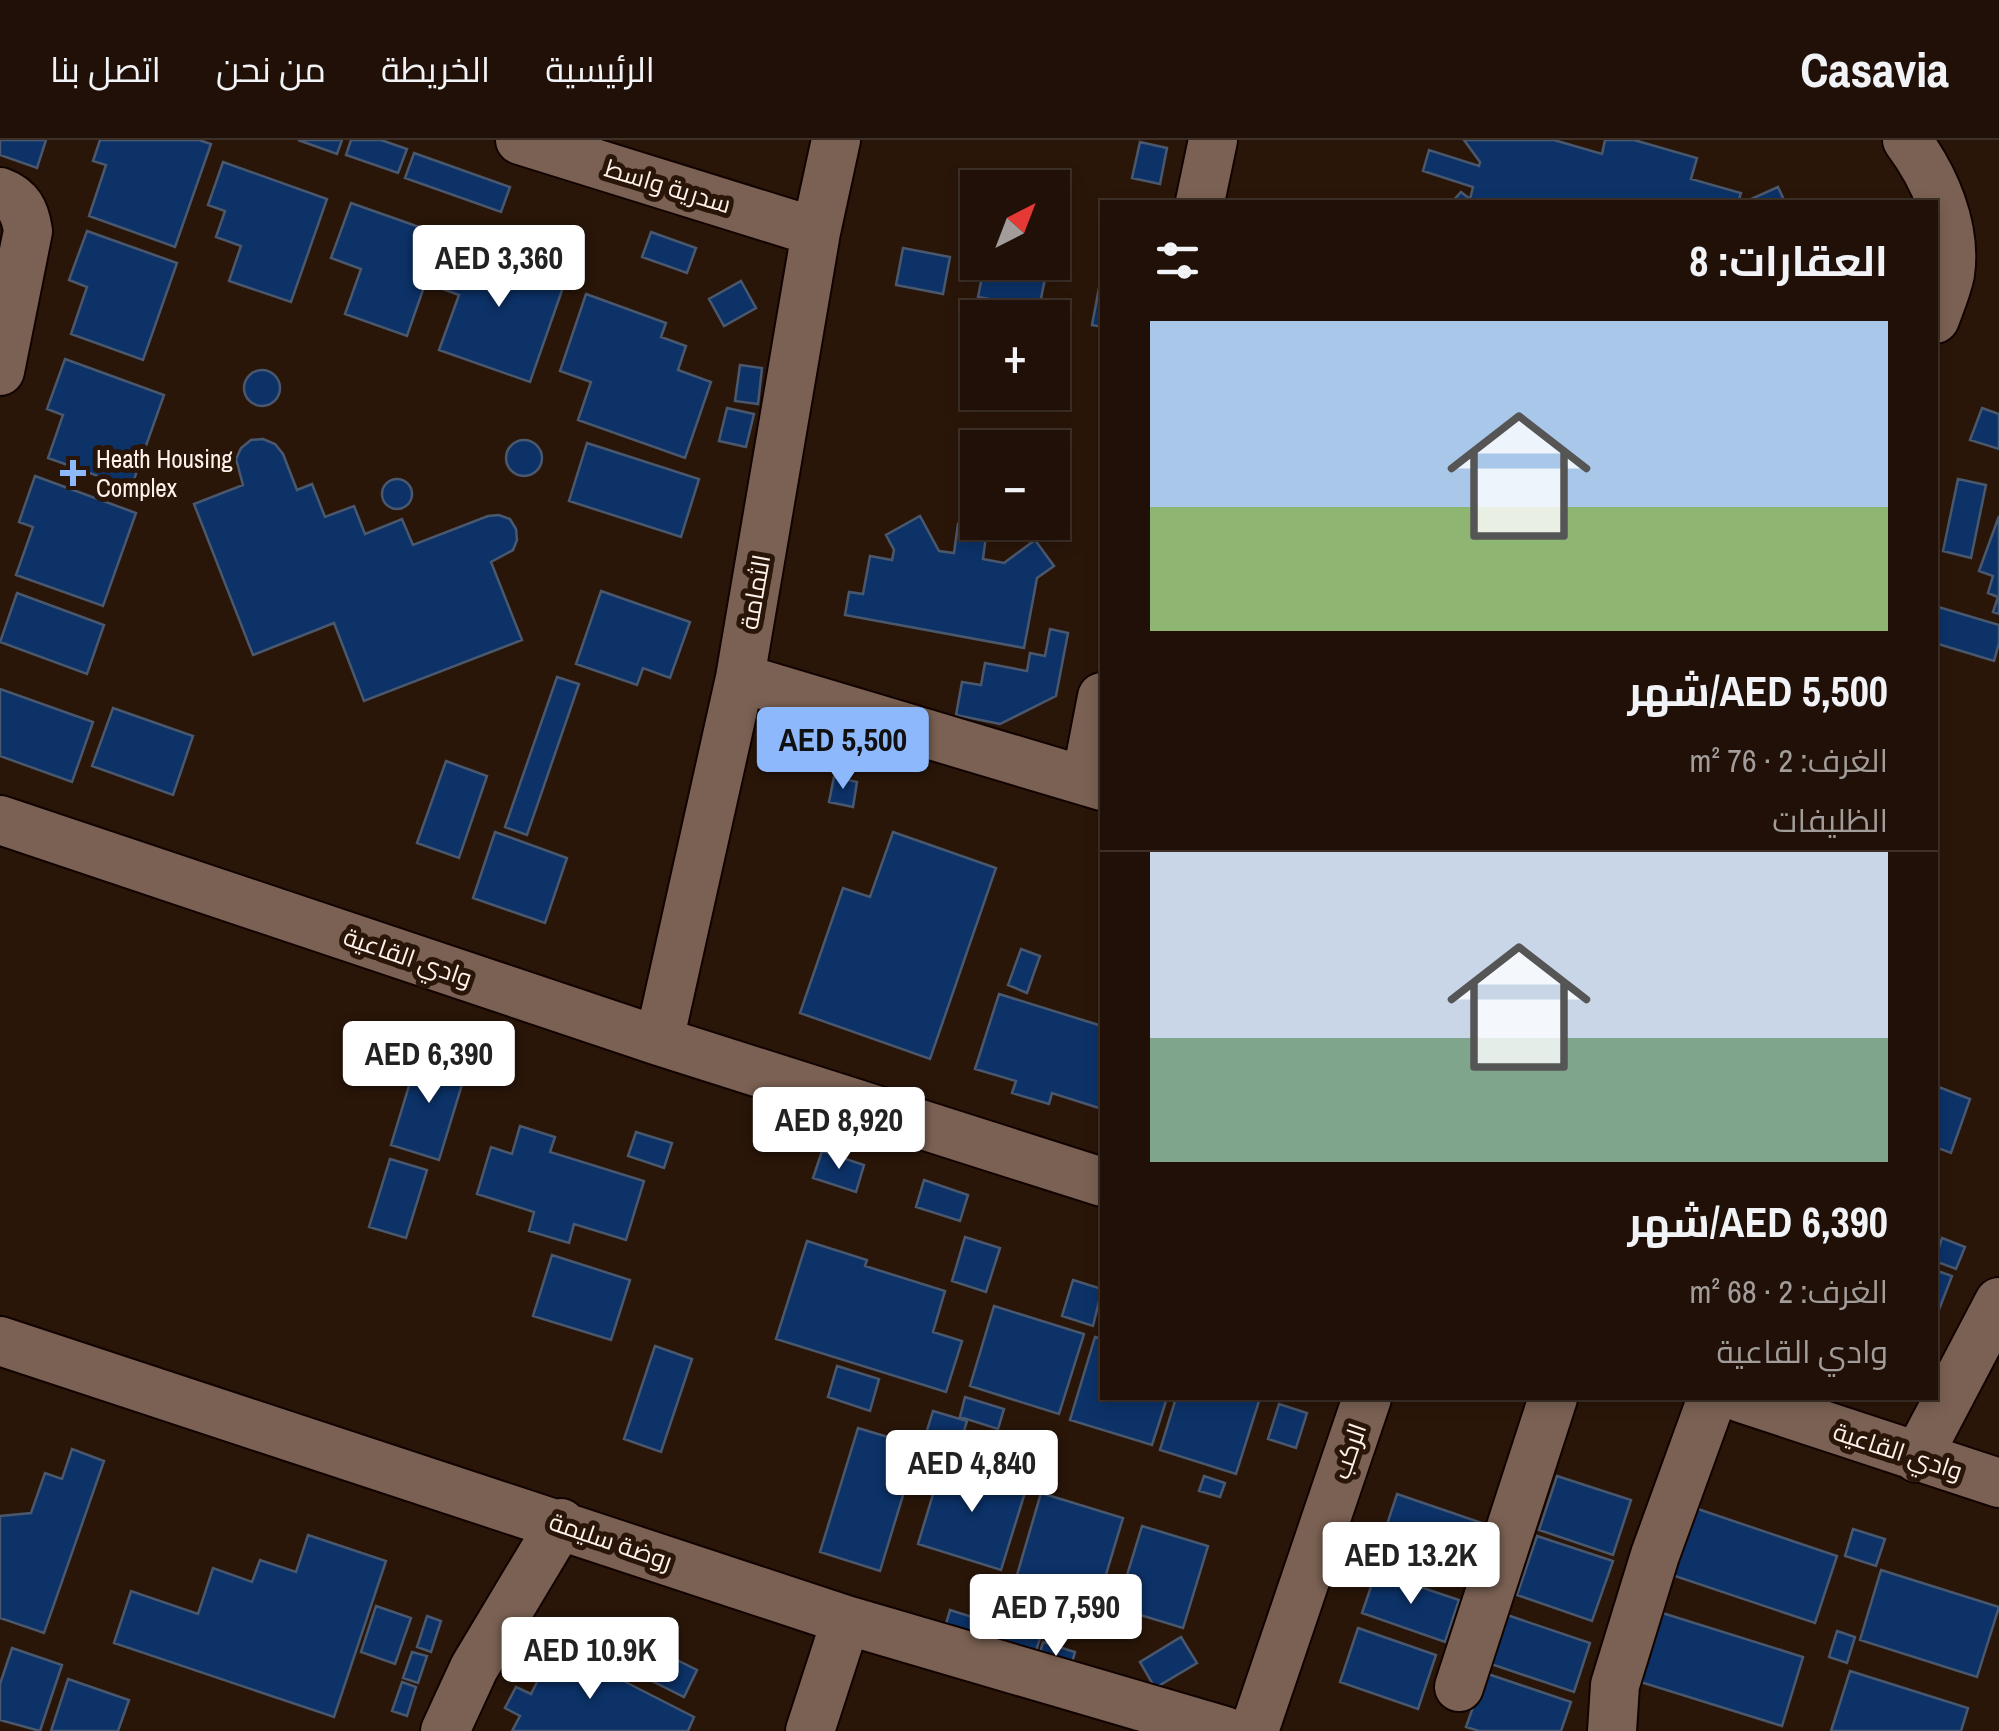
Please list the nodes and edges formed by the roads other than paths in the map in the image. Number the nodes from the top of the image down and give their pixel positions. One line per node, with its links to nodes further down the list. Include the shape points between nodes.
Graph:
1 (520, 140): 7 (street, سدرية واسط)
2 (836, 140): 7 (street, الثمامة)
3 (1213, 140): 6 (street)
4 (1907, 140): 8 (street, via 1934,184 1950,243 1950,274)
5 (0, 192): 9 (street, via 17,200 28,231)
6 (1200, 200)
7 (816, 232): 10 (street, الثمامة)
8 (1938, 310)
9 (0, 372)
10 (740, 678): 12 (street); 14 (street, الثمامة)
11 (1100, 718): 12 (street)
12 (1094, 783)
13 (0, 820): 14 (street, وادي القاعية)
14 (659, 1041): 15 (street, وادي القاعية)
15 (1100, 1181)
16 (1999, 1302): 22 (street)
17 (0, 1341): 24 (street, روضة سليمة)
18 (1366, 1400): 30 (street, الركب)
19 (1552, 1400): 26 (street)
20 (1711, 1400): 31 (street, via 1615,1685)
21 (1747, 1400): 22 (street, وادي القاعية)
22 (1917, 1458): 23 (street, وادي القاعية)
23 (1999, 1484)
24 (561, 1524): 25 (street, روضة سليمة); 27 (street, via 474,1668)
25 (846, 1620): 28 (street); 29 (street, روضة سليمة)
26 (1459, 1686)
27 (445, 1731)
28 (810, 1731)
29 (1225, 1731)
30 (1254, 1731)
31 (1612, 1731)

